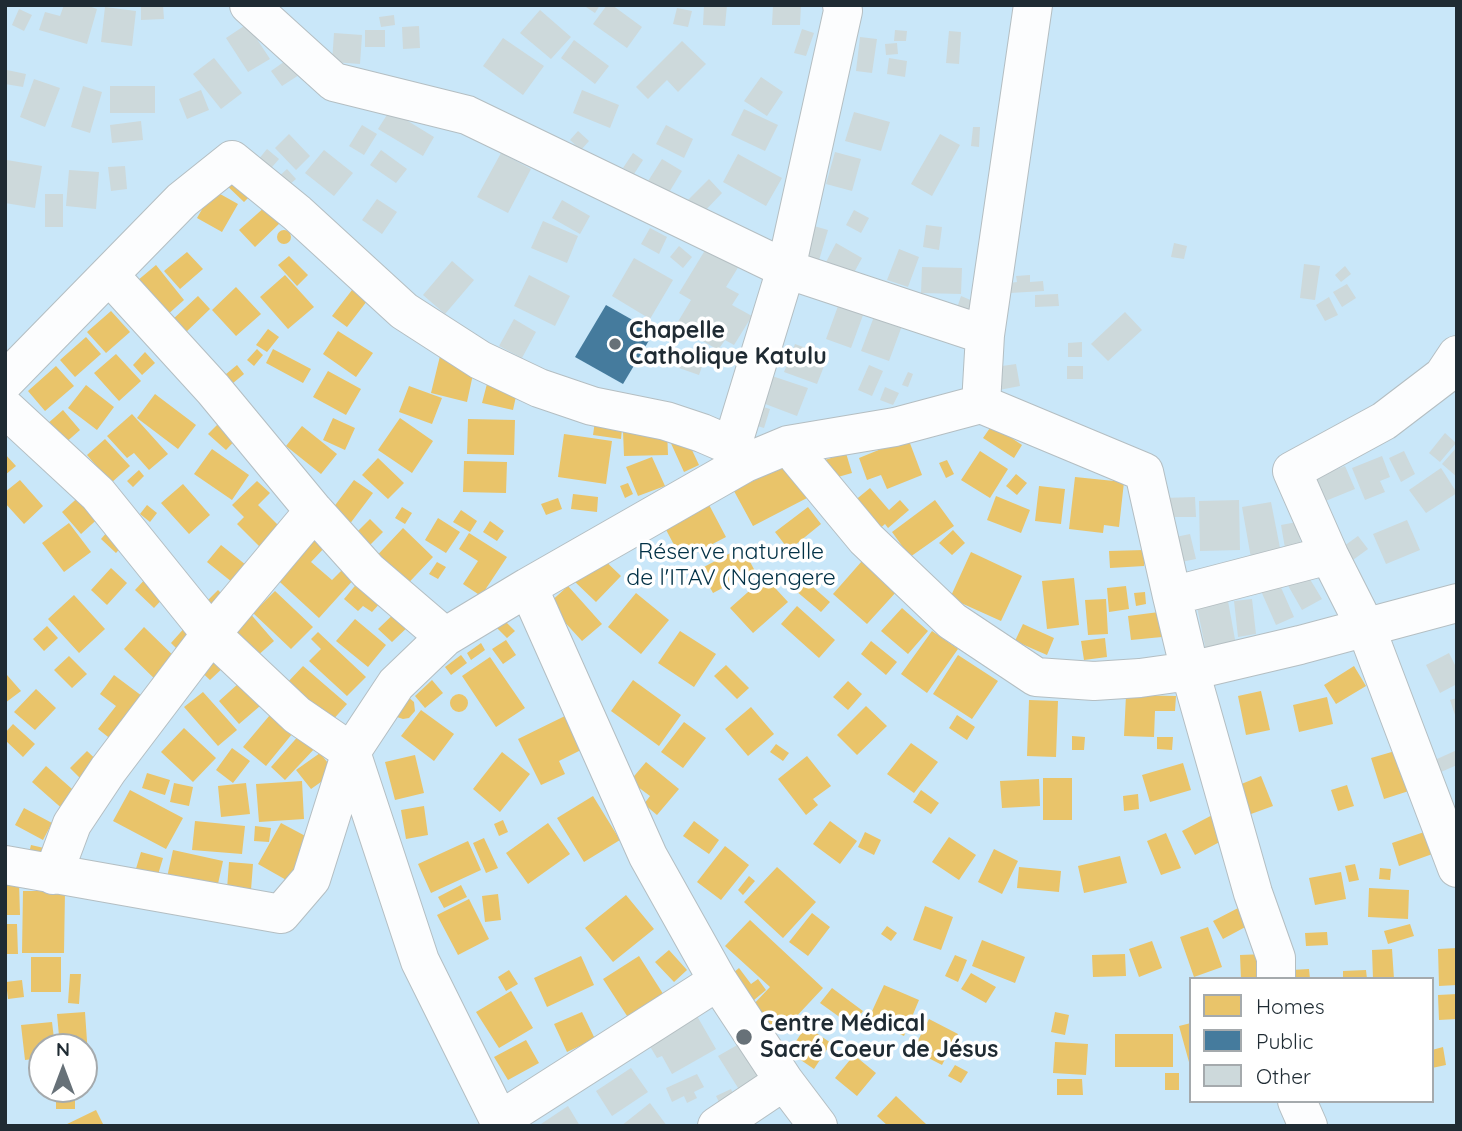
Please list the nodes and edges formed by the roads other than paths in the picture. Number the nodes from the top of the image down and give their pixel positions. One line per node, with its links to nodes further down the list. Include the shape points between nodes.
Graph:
1 (249, 5): 4 (street, via 334,82 467,116)
2 (842, 5): 4 (street)
3 (1033, 5): 6 (street)
4 (786, 269): 6 (street); 12 (street)
5 (110, 276): 8 (street); 12 (street, via 181,200 233,160 404,311 480,360 592,406 702,432); 13 (street, via 213,389)
6 (985, 335): 9 (street)
7 (1457, 355): 14 (street, via 1443,376 1384,421 1292,471)
8 (5, 381)
9 (981, 404): 11 (street, via 895,427); 16 (street, via 1144,472)
10 (5, 408): 19 (street, via 98,494)
11 (788, 445): 12 (street); 21 (street, via 866,539 951,621 1036,677 1094,681)
12 (738, 455): 15 (street)
13 (314, 511): 19 (street); 20 (street, via 368,571)
14 (1329, 555): 16 (street); 18 (street)
15 (528, 587): 20 (street); 27 (street, via 648,856)
16 (1172, 596): 21 (street)
17 (1457, 603): 18 (street)
18 (1366, 628): 21 (street); 24 (street)
19 (211, 634): 22 (street, via 297,715); 25 (street, via 72,824)
20 (445, 638): 22 (street, via 396,684)
21 (1190, 671): 26 (street, via 1276,958)
22 (351, 752): 25 (street, via 311,879 281,914); 30 (street, via 419,961)
23 (5, 865): 25 (street)
24 (1457, 868)
25 (53, 875)
26 (1276, 977)
27 (719, 981): 28 (street); 30 (street)
28 (784, 1081): 31 (street); 32 (street)
29 (1298, 1103): 33 (street)
30 (501, 1123)
31 (717, 1126)
32 (818, 1126)
33 (1308, 1126)

